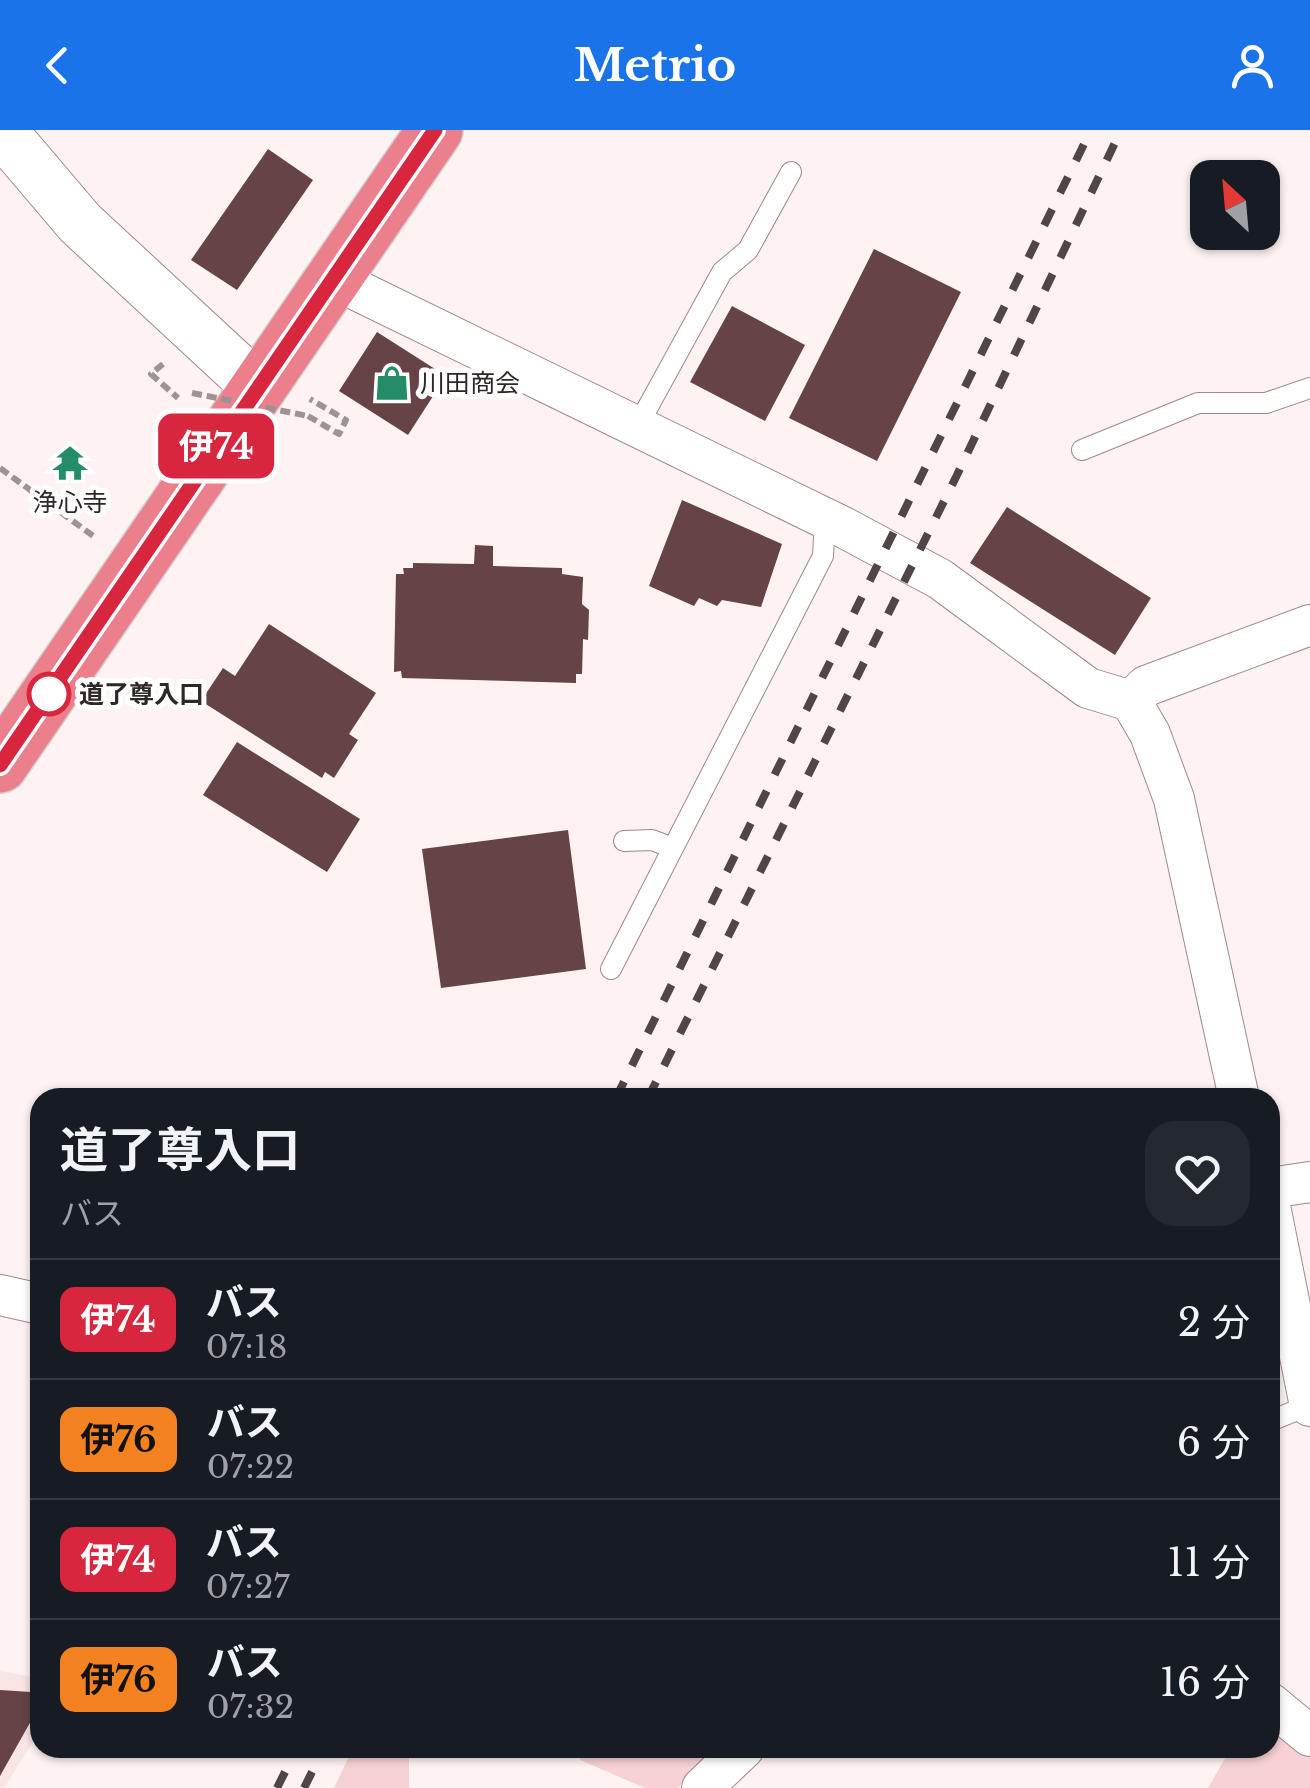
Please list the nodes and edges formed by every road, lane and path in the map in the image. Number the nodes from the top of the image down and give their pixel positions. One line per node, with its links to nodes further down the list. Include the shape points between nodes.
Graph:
1 (2, 130): 8 (street, via 80,223)
2 (435, 130): 4 (highway)
3 (791, 172): 10 (lane, via 748,250 722,272)
4 (334, 279): 8 (highway); 10 (street)
5 (172, 372): 9 (path, via 162,362 151,374)
6 (182, 383): 8 (path, bridge, via 192,393 308,416 339,434 346,420)
7 (1310, 388): 11 (lane, via 1266,403 1198,403)
8 (276, 389): 14 (highway)
9 (178, 398)
10 (637, 427): 13 (street)
11 (1082, 450)
12 (0, 468): 14 (path)
13 (825, 519): 16 (street, via 940,579 1088,688); 19 (lane, via 822,556)
14 (136, 568): 17 (highway)
15 (1310, 624): 16 (street, via 1146,686)
16 (1132, 701): 21 (street, via 1174,798)
17 (0, 765)
18 (624, 842): 19 (lane, via 652,840)
19 (673, 848): 20 (lane)
20 (611, 969)
21 (1238, 1088)
22 (1310, 1182): 23 (street)
23 (1280, 1186)
24 (1280, 1256): 27 (street)
25 (0, 1295): 26 (street)
26 (30, 1302)
27 (1310, 1405): 28 (lane)
28 (1280, 1417)
29 (1280, 1710): 30 (street)
30 (1310, 1736)
31 (734, 1758): 32 (street)
32 (702, 1788)

